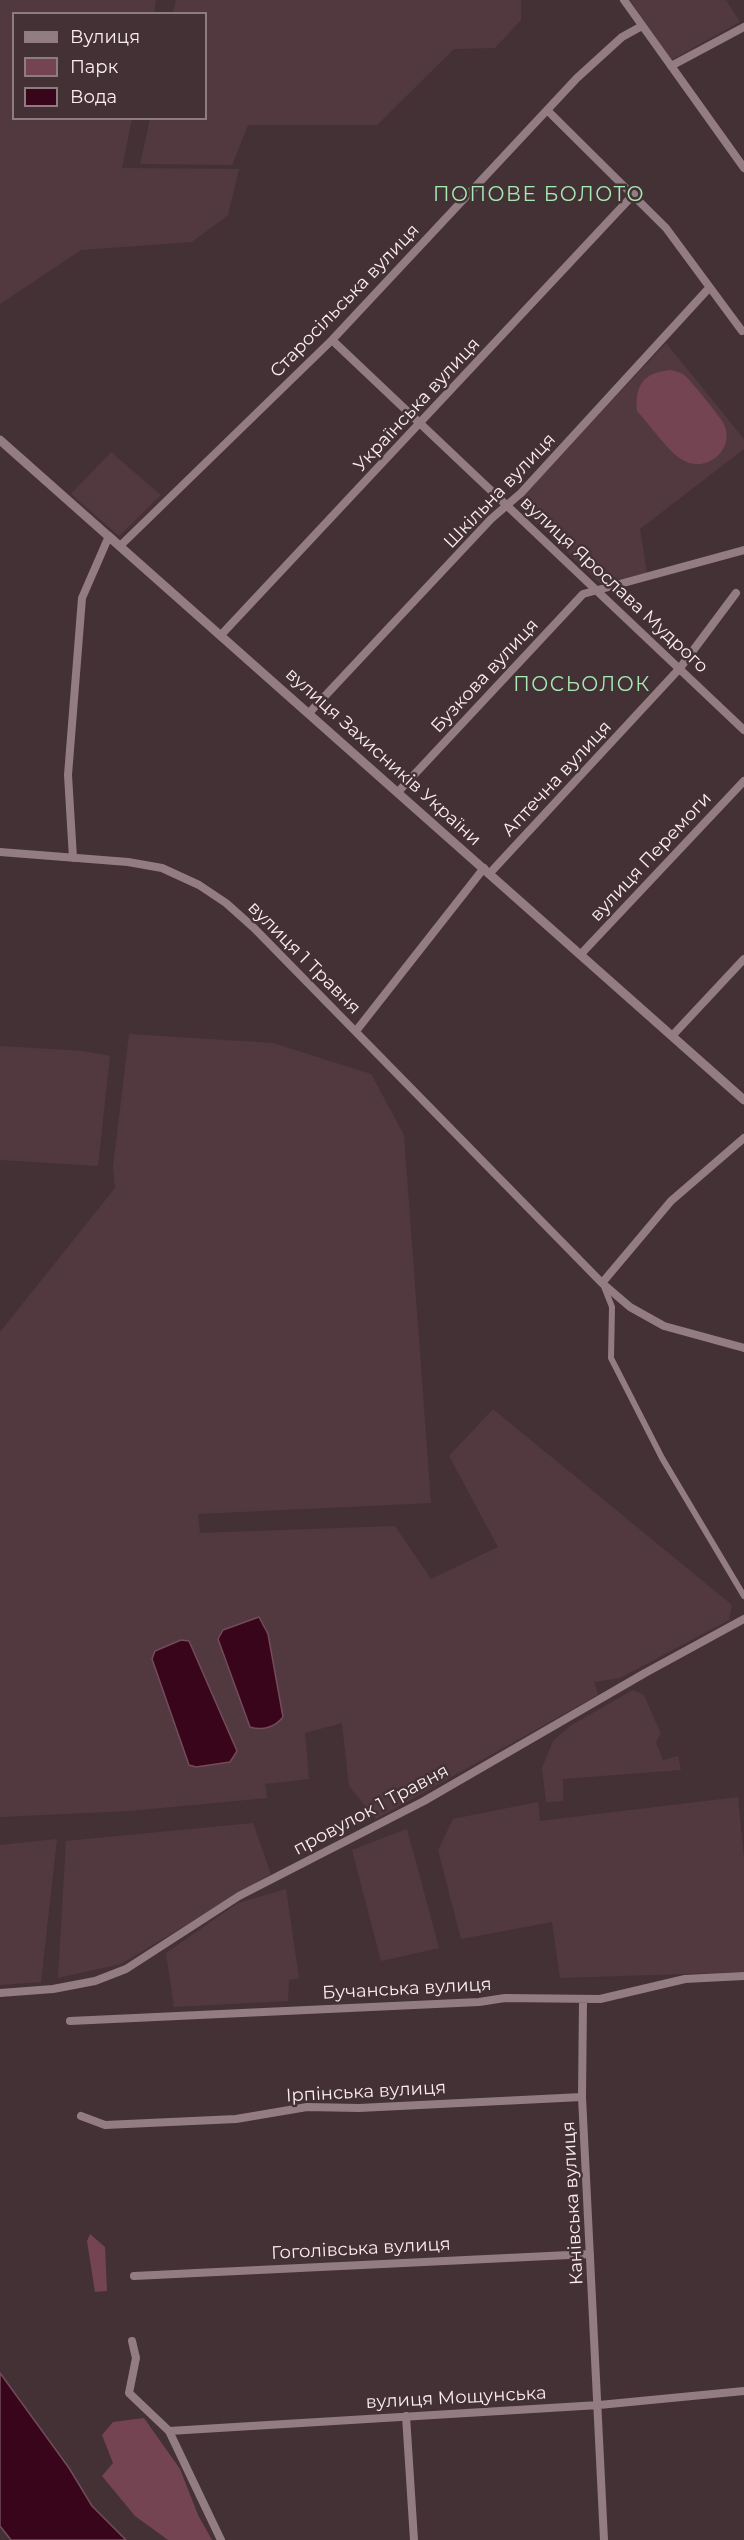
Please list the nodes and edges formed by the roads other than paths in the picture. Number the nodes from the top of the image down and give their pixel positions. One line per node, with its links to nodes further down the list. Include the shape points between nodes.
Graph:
1 (624, 0): 2 (street)
2 (642, 26): 4 (street); 5 (street, Старосільська вулиця, via 622,37)
3 (744, 27): 4 (street)
4 (671, 66): 6 (street)
5 (547, 110): 7 (street); 10 (street, Старосільська вулиця)
6 (744, 168)
7 (634, 194): 8 (street, via 666,228); 11 (street, Українська вулиця)
8 (710, 288): 9 (street); 13 (street, Шкільна вулиця)
9 (742, 331)
10 (332, 340): 11 (street, вулиця Ярослава Мудрого); 15 (street, Старосільська вулиця)
11 (420, 423): 13 (street, вулиця Ярослава Мудрого); 19 (street, Українська вулиця)
12 (0, 440): 14 (street)
13 (508, 505): 17 (street, вулиця Ярослава Мудрого); 21 (street, Шкільна вулиця)
14 (109, 536): 15 (street); 26 (street, via 82,598 68,775)
15 (120, 546): 19 (street, вулиця Захисників України)
16 (744, 550): 17 (street, Бузкова вулиця)
17 (600, 591): 20 (street, вулиця Ярослава Мудрого); 24 (street, Бузкова вулиця, via 583,594)
18 (736, 593): 20 (street, Аптечна вулиця)
19 (221, 635): 21 (street, вулиця Захисників України)
20 (680, 668): 22 (street, вулиця Ярослава Мудрого); 27 (street, Аптечна вулиця)
21 (309, 713): 24 (street, вулиця Захисників України)
22 (744, 729)
23 (744, 781): 28 (street, вулиця Перемоги)
24 (398, 792): 27 (street, вулиця Захисників України)
25 (0, 852): 26 (street, вулиця 1 Травня)
26 (73, 858): 30 (street, вулиця 1 Травня, via 162,868 199,885 254,928)
27 (487, 871): 28 (street, вулиця Захисників України); 30 (street, Аптечна вулиця)
28 (581, 954): 31 (street, вулиця Захисників України)
29 (744, 959): 31 (street)
30 (356, 1030): 34 (street, вулиця 1 Травня)
31 (672, 1036): 32 (street, вулиця Захисників України)
32 (744, 1100)
33 (744, 1138): 34 (street, via 671,1201)
34 (602, 1283): 35 (street, вулиця 1 Травня, via 630,1307 664,1326); 36 (street, via 612,1307 611,1358 662,1458)
35 (744, 1348)
36 (744, 1596)
37 (744, 1619): 39 (street, провулок 1 Травня, via 424,1801 239,1896 126,1969 95,1981)
38 (744, 1976): 40 (street, Бучанська вулиця, via 685,1980)
39 (0, 1993)
40 (583, 2000): 41 (street, Бучанська вулиця, via 505,1998); 42 (street, Канівська вулиця)
41 (70, 2021)
42 (582, 2097): 43 (street, Ірпінська вулиця, via 307,2107 236,2119 105,2125); 44 (street, Канівська вулиця)
43 (81, 2116)
44 (590, 2254): 45 (street, Гоголівська вулиця); 48 (street, Канівська вулиця)
45 (134, 2276)
46 (132, 2342): 50 (street, via 136,2358 129,2393)
47 (744, 2391): 48 (street, вулиця Мощунська)
48 (599, 2404): 49 (street, вулиця Мощунська); 53 (street, Канівська вулиця)
49 (406, 2416): 50 (street, вулиця Мощунська); 52 (street)
50 (169, 2431): 51 (street)
51 (221, 2540)
52 (414, 2540)
53 (604, 2540)

